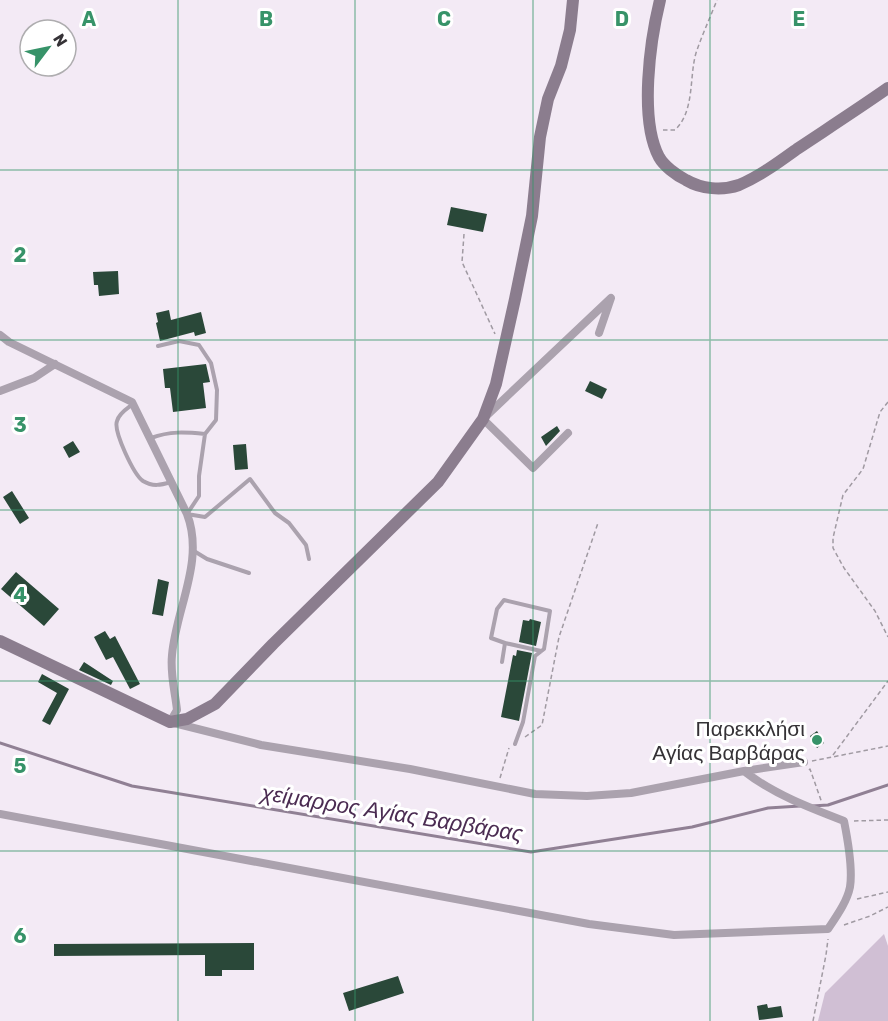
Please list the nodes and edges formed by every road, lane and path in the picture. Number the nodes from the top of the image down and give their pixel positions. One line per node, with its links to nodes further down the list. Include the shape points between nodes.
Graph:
1 (573, 0): 10 (street, via 568,39 540,137 532,216)
2 (660, 0): 5 (street, via 649,71)
3 (717, 0): 5 (path, via 696,56 689,100 680,125 672,131)
4 (888, 88): 5 (street, via 765,171 737,185 712,189 677,176 660,159)
5 (649, 124)
6 (464, 234): 10 (path, via 462,262)
7 (599, 333): 15 (street, via 610,298)
8 (0, 335): 11 (street)
9 (158, 346): 17 (lane, via 179,342 199,345 211,363 217,390 216,420)
10 (503, 352): 15 (street)
11 (55, 364): 12 (street); 14 (street)
12 (0, 392)
13 (888, 402): 25 (path, via 880,412 863,469 843,495 833,548)
14 (134, 404): 18 (street); 19 (lane, via 120,414 116,432 137,476 152,485)
15 (483, 419): 16 (street, via 533,468); 31 (street, via 438,482 215,704 187,719)
16 (568, 433)
17 (205, 434): 18 (lane, via 180,431); 20 (lane, via 199,496)
18 (150, 438): 19 (street)
19 (171, 482): 20 (street)
20 (187, 514): 22 (street); 23 (lane, via 205,517 250,479 306,545)
21 (598, 523): 32 (path, via 559,638 542,725)
22 (194, 550): 24 (lane, via 207,559); 31 (street, via 172,652 170,676 177,710)
23 (309, 559)
24 (249, 573)
25 (888, 636)
26 (0, 641): 31 (street)
27 (505, 643): 28 (lane); 28 (lane, via 491,638 497,609 504,600 550,611); 29 (lane)
28 (541, 651): 32 (lane, via 535,656)
29 (502, 662)
30 (888, 681): 34 (path)
31 (170, 722): 37 (street, via 261,745)
32 (516, 744): 37 (path, via 508,749)
33 (888, 746): 34 (path)
34 (832, 757): 35 (path)
35 (804, 762): 36 (street); 38 (path)
36 (744, 771): 37 (street, via 631,793 587,796 535,794); 41 (street, via 756,781)
37 (497, 786)
38 (822, 800)
39 (0, 814): 45 (street, via 637,932 690,936)
40 (888, 820): 41 (path)
41 (844, 821): 43 (street, via 850,887)
42 (888, 892): 43 (path)
43 (844, 902): 45 (street)
44 (888, 907): 45 (path)
45 (828, 929): 46 (path)
46 (813, 1021)

